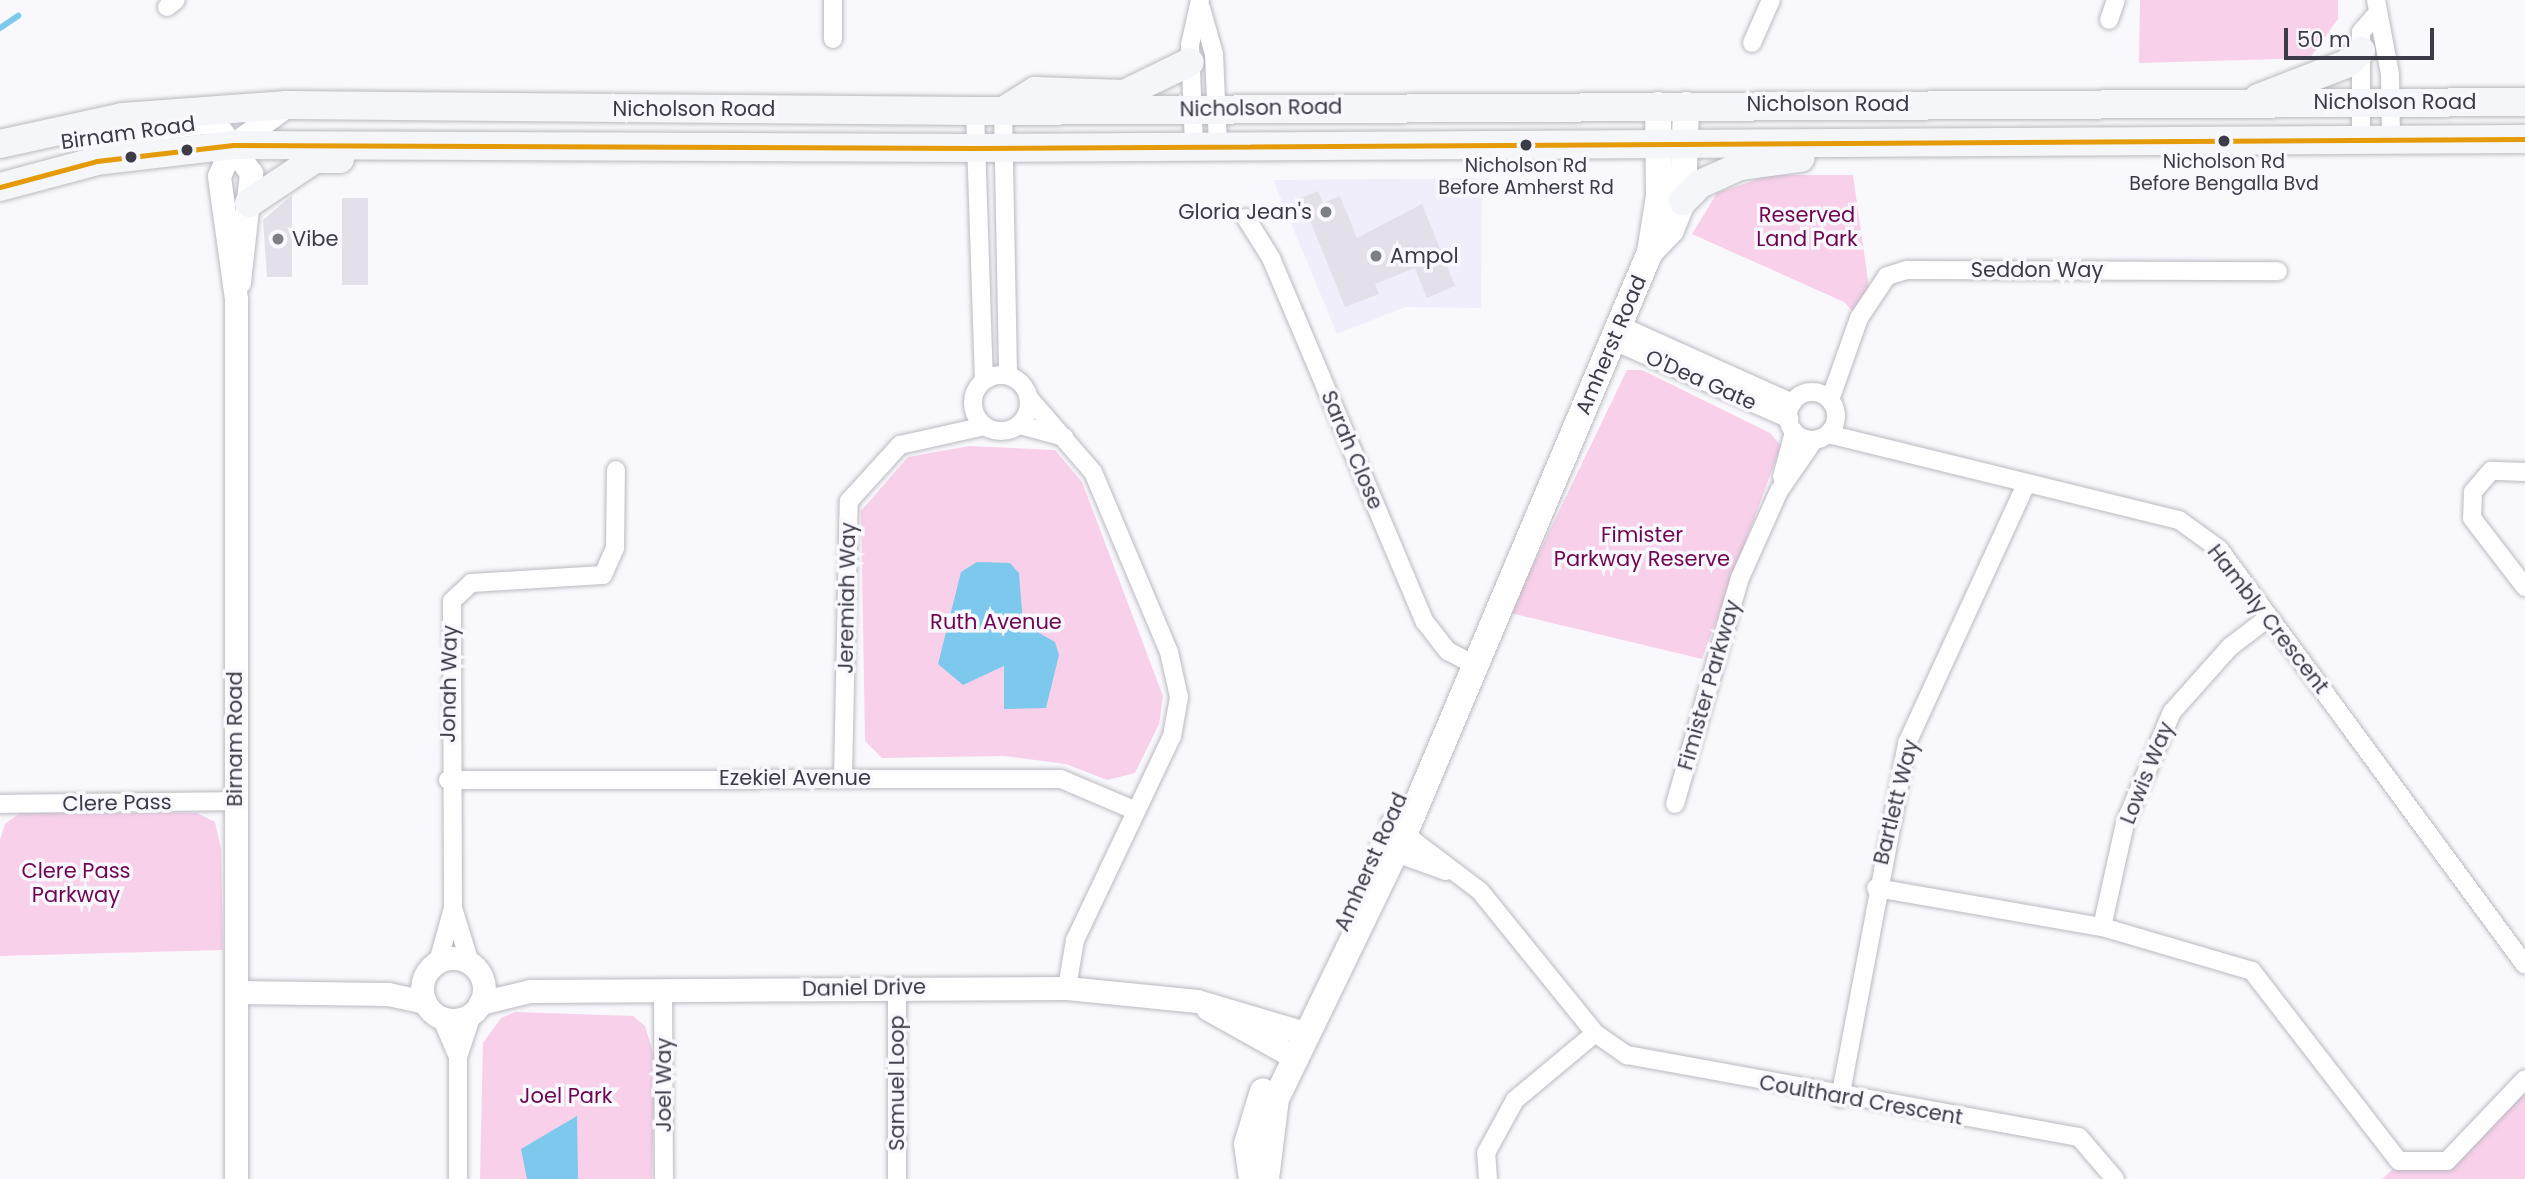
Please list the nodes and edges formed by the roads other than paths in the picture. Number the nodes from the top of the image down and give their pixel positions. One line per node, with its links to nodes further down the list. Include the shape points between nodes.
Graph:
1 (833, 0): 7 (street)
2 (1771, 0): 8 (street)
3 (2116, 0): 6 (street)
4 (1200, 2): 10 (street); 18 (street, via 1214,54)
5 (2376, 8): 9 (street, via 2361,32); 14 (street, via 2385,35)
6 (2109, 19)
7 (833, 39)
8 (1752, 43)
9 (2361, 51): 12 (main road, via 2346,64); 13 (street)
10 (1190, 62): 18 (street); 20 (main road, via 1124,94 1035,91)
11 (2525, 102): 14 (main road, Nicholson Road)
12 (2245, 103): 13 (main road, Nicholson Road); 17 (main road, Nicholson Road)
13 (2360, 103): 14 (main road, Nicholson Road); 21 (street)
14 (2390, 103): 22 (street)
15 (287, 105): 19 (main road, Nicholson Road); 25 (main road, Nicholson Road, via 123,117); 28 (street)
16 (1658, 105): 17 (main road, Nicholson Road); 18 (main road, Nicholson Road); 26 (main road, Amherst Road)
17 (1686, 105): 24 (main road, Amherst Road)
18 (1205, 109): 20 (main road, Nicholson Road); 29 (street); 29 (street)
19 (975, 111): 20 (main road, Nicholson Road); 31 (street)
20 (1003, 111): 31 (street)
21 (2361, 139): 22 (main road, Nicholson Road); 27 (main road, Nicholson Road)
22 (2390, 139): 23 (main road, Nicholson Road)
23 (2525, 139)
24 (1687, 141): 26 (main road, Nicholson Road); 27 (main road, Nicholson Road); 33 (main road, Amherst Road)
25 (7, 142): 28 (street, Birnam Road, via 58,144 206,122)
26 (1658, 142): 29 (main road, Nicholson Road); 36 (main road, Amherst Road, via 1659,197)
27 (1941, 142): 33 (main road, via 1900,155 1740,166 1700,184)
28 (233, 145): 30 (main road, Nicholson Road); 32 (main road, Nicholson Road, via 96,161); 34 (street, Birnam Road, via 250,173); 38 (street, Birnam Road, via 219,176)
29 (1206, 146): 31 (main road, Nicholson Road)
30 (635, 148): 31 (main road, Nicholson Road); 34 (main road, via 607,160 315,159)
31 (989, 148): 40 (street); 41 (street)
32 (0, 187)
33 (1683, 201): 36 (main road, Amherst Road, via 1671,230)
34 (248, 203): 38 (street, Birnam Road)
35 (1246, 218): 56 (street, Sarah Close, via 1271,258 1425,622)
36 (1650, 253): 39 (main road, Amherst Road)
37 (2278, 271): 44 (street, Seddon Way, via 1907,270 1871,290)
38 (236, 299): 59 (street, Birnam Road)
39 (1618, 333): 45 (street, O'Dea Gate); 56 (main road, Amherst Road, via 1518,552 1499,577)
40 (1008, 375): 41 (street); 42 (street)
41 (984, 380): 43 (street)
42 (1028, 397): 46 (street); 49 (street)
43 (974, 406): 47 (street); 48 (street, Jeremiah Way)
44 (1824, 417): 45 (street); 45 (street, Hambly Crescent); 52 (street, Hambly Crescent, via 1891,449); 53 (street, Fimister Parkway)
45 (1791, 418): 53 (street, Fimister Parkway)
46 (1020, 425): 47 (street, via 1004,432); 49 (street)
47 (985, 426): 48 (street, Jeremiah Way)
48 (947, 432): 57 (street, Jeremiah Way, via 900,445 849,501)
49 (1064, 437): 62 (street, via 1093,472 1169,652 1179,697 1171,736)
50 (616, 470): 58 (street, Jonah Way, via 615,548 603,575 471,583 452,601)
51 (2525, 472): 54 (street, via 2491,471 2473,492 2472,518)
52 (2026, 484): 55 (street, Hambly Crescent, via 2179,520 2219,549); 64 (street, Bartlett Way, via 1907,743)
53 (1779, 491): 61 (street, Fimister Parkway, via 1740,578)
54 (2525, 587)
55 (2269, 617): 66 (street, Lowis Way, via 2230,648 2172,712 2125,823); 68 (street, Hambly Crescent)
56 (1468, 662): 63 (main road, Amherst Road)
57 (843, 777): 58 (street, Ezekiel Avenue); 62 (street, Ezekiel Avenue, via 1061,779)
58 (448, 780): 65 (street, Jonah Way)
59 (235, 801): 60 (street, Clere Pass); 74 (street, Birnam Road)
60 (0, 804)
61 (1675, 804)
62 (1134, 810): 71 (street, via 1075,940)
63 (1393, 838): 77 (street, Coulthard Crescent, via 1462,878); 78 (main road, Amherst Road)
64 (1876, 888): 66 (street); 81 (street, Bartlett Way)
65 (453, 908): 67 (street, Jonah Way); 69 (street, Jonah Way)
66 (2102, 927): 80 (street, via 2252,971 2399,1161 2447,1161)
67 (438, 962): 69 (street, Daniel Drive); 75 (street, Daniel Drive)
68 (2525, 965)
69 (474, 967): 72 (street, Daniel Drive); 76 (street)
70 (897, 988): 71 (street, Daniel Drive); 73 (street, Daniel Drive); 85 (street, Samuel Loop)
71 (1067, 988): 78 (street, Daniel Drive, via 1197,1001)
72 (530, 991): 73 (street, Daniel Drive); 76 (street, Daniel Drive)
73 (663, 991): 84 (street, Joel Way)
74 (237, 992): 75 (street, Daniel Drive, via 388,994); 82 (street, Birnam Road)
75 (429, 1000): 76 (street, Daniel Drive); 79 (street)
76 (477, 1008): 79 (street)
77 (1595, 1033): 81 (street, Coulthard Crescent, via 1626,1055); 88 (street, via 1515,1100 1486,1153)
78 (1295, 1043): 86 (main road, Amherst Road, via 1247,1144); 87 (main road, Amherst Road, via 1276,1099)
79 (458, 1057): 83 (street)
80 (2525, 1079)
81 (1840, 1098): 89 (street, Coulthard Crescent, via 2079,1137)
82 (236, 1179)
83 (458, 1179)
84 (664, 1179)
85 (897, 1179)
86 (1252, 1179)
87 (1266, 1179)
88 (1488, 1179)
89 (2115, 1179)

